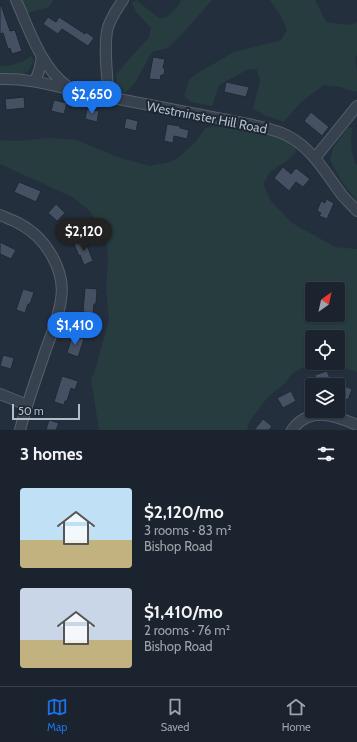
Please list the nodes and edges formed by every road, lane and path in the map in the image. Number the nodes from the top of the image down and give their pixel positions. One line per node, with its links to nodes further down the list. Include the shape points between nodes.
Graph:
1 (16, 0): 3 (street)
2 (123, 0): 7 (street, via 114,12 107,30)
3 (42, 56): 5 (street); 6 (street, via 53,74)
4 (0, 79): 5 (street, Westminster Hill Road)
5 (35, 81): 6 (street, Westminster Hill Road)
6 (71, 89): 7 (street, Westminster Hill Road)
7 (108, 97): 9 (street, Westminster Hill Road, via 268,128 297,141)
8 (357, 106): 9 (street)
9 (315, 158): 10 (street, Westminster Hill Road, via 342,195)
10 (357, 210)
11 (0, 215): 13 (street, via 20,224 47,248 61,277 62,298 57,317)
12 (0, 394): 13 (street)
13 (27, 405): 15 (street)
14 (357, 425): 16 (street, via 336,417 313,415 302,420)
15 (20, 430)
16 (292, 430)

